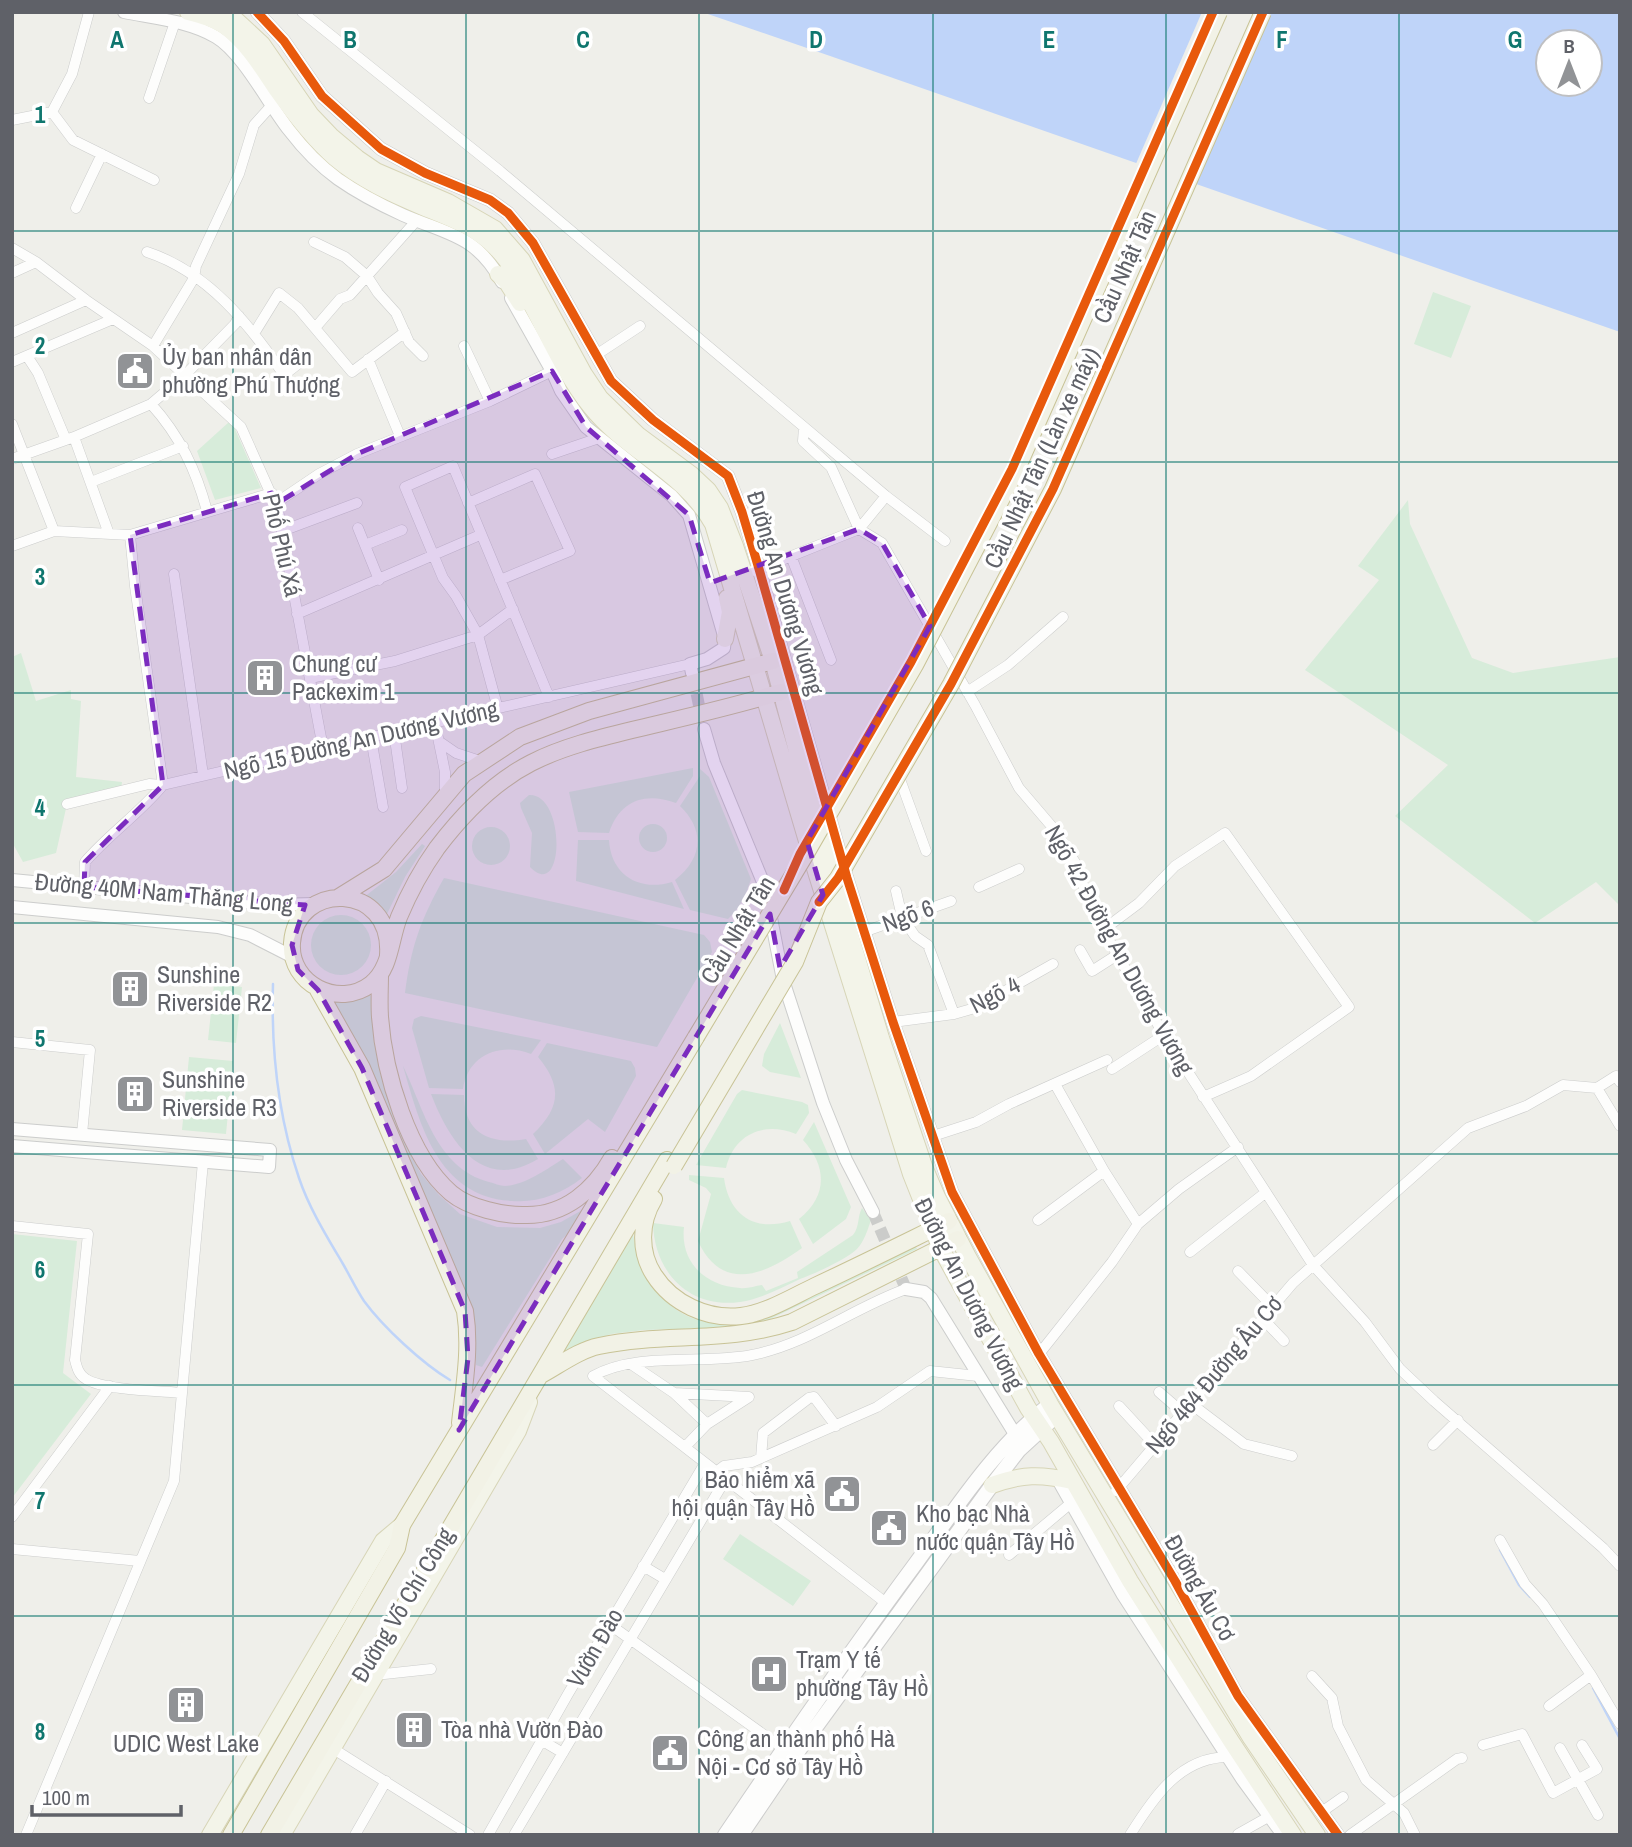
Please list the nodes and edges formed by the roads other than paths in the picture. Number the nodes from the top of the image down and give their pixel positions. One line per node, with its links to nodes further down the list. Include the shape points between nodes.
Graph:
1 (89, 12): 13 (street, via 72,74)
2 (124, 12): 10 (street, Đường An Dương Vương)
3 (223, 12): 76 (main road, Đường An Dương Vương, via 261,44 311,115 357,158 482,220 509,243 600,398 638,435 708,490 727,524)
4 (257, 12): 38 (street, Đường An Dương Vương, via 284,41 322,96 381,149 490,200 508,213 533,243)
5 (302, 12): 49 (street, via 500,171)
6 (1213, 12): 116 (highway, Cầu Nhật Tân (Làn xe máy), bridge, via 1012,469)
7 (1219, 12): 116 (highway, Cầu Nhật Tân, bridge, via 1016,471 915,665)
8 (1257, 12): 120 (highway, Cầu Nhật Tân, bridge, via 1048,487 946,681)
9 (1263, 12): 120 (highway, Cầu Nhật Tân (Làn xe máy), bridge, via 1053,489 951,684 838,878)
10 (182, 17): 11 (street); 12 (street, Đường An Dương Vương, via 218,38); 35 (main road, Đường An Dương Vương, via 215,21 244,43 301,122 336,159 379,188 467,224 485,237 517,276)
11 (149, 98)
12 (272, 105): 18 (street, Đường An Dương Vương, via 288,130 337,178); 26 (street, via 254,125 239,174)
13 (52, 112): 14 (street); 15 (street, via 73,139)
14 (12, 120)
15 (102, 154): 16 (street); 17 (street)
16 (154, 180)
17 (76, 208)
18 (417, 220): 24 (street, Đường An Dương Vương, via 465,239); 25 (street)
19 (314, 242): 25 (street, via 345,257)
20 (12, 248): 22 (street, Phố Phú Xá)
21 (147, 252): 26 (street, via 169,260)
22 (36, 262): 23 (street); 27 (street, Phố Phú Xá)
23 (12, 273)
24 (498, 274): 35 (main road, via 537,331); 44 (street, Đường An Dương Vương)
25 (367, 276): 31 (street); 33 (street)
26 (194, 278): 28 (street, via 209,286); 36 (street)
27 (86, 300): 29 (street, Phố Phú Xá); 34 (street)
28 (239, 316): 32 (street); 45 (street)
29 (113, 319): 36 (street, Phố Phú Xá); 39 (street)
30 (640, 326): 38 (street)
31 (315, 328): 32 (street, via 279,293); 42 (street, via 352,372)
32 (255, 332): 41 (street, via 284,375)
33 (405, 332): 40 (street); 42 (street)
34 (12, 333)
35 (551, 340): 76 (main road, Đường An Dương Vương, via 592,409 622,439 683,484 705,508)
36 (153, 346): 45 (street, Phố Phú Xá)
37 (464, 346): 46 (street)
38 (596, 355): 76 (street, Đường An Dương Vương, via 623,393 728,476 742,512)
39 (27, 356): 43 (street); 51 (street)
40 (423, 356)
41 (307, 357)
42 (368, 359): 50 (street)
43 (12, 362)
44 (552, 371): 46 (street); 52 (street, Đường An Dương Vương, via 572,410)
45 (185, 375): 47 (street); 59 (street, Phố Phú Xá, via 241,427)
46 (490, 401): 50 (street)
47 (151, 404): 51 (street); 53 (street)
48 (12, 424): 54 (street)
49 (804, 427): 58 (street); 64 (street, via 803,441 831,467)
50 (400, 436): 59 (street)
51 (71, 438): 54 (street); 57 (street)
52 (599, 438): 55 (street); 84 (street, Đường An Dương Vương, via 672,496 689,516)
53 (183, 446): 57 (street); 62 (street)
54 (23, 454): 56 (street); 66 (street)
55 (552, 454)
56 (12, 459)
57 (91, 482): 68 (street)
58 (886, 496): 64 (street); 71 (street)
59 (274, 498): 62 (street); 67 (street, Phố Phú Xá)
60 (357, 503): 67 (street)
61 (468, 503): 70 (street); 75 (street, via 453,467 405,487); 79 (street, via 535,474 570,551)
62 (207, 511): 69 (street)
63 (358, 528): 72 (street)
64 (859, 529): 74 (street); 89 (street, Ngõ 42 Đường An Dương Vương, via 882,543)
65 (402, 530): 72 (street)
66 (54, 531): 68 (street); 73 (street)
67 (282, 531): 81 (street, Phố Phú Xá)
68 (109, 534): 69 (street)
69 (130, 535): 105 (street)
70 (480, 536): 75 (street); 79 (street)
71 (945, 541)
72 (365, 545): 78 (street)
73 (12, 546)
74 (791, 556): 76 (street); 85 (street)
75 (434, 557): 78 (street); 83 (street)
76 (744, 573): 84 (main road, via 726,597 730,612); 86 (main road, Đường An Dương Vương); 87 (main road, Đường An Dương Vương); 111 (street, Đường An Dương Vương)
77 (174, 574): 103 (street)
78 (380, 580): 81 (street)
79 (500, 580): 80 (street)
80 (513, 609): 83 (street); 93 (street)
81 (297, 614): 90 (street, Phố Phú Xá)
82 (1063, 617): 92 (street, via 1008,666)
83 (478, 635): 90 (street, via 395,661); 95 (street)
84 (725, 639): 88 (street, via 724,648)
85 (831, 660)
86 (773, 661): 87 (highway); 91 (main road, Đường An Dương Vương)
87 (754, 666): 94 (main road, Đường An Dương Vương); 102 (highway, via 589,712 520,737)
88 (691, 668): 93 (street, Ngõ 15 Đường An Dương Vương)
89 (957, 677): 92 (street, Ngõ 42 Đường An Dương Vương); 104 (street)
90 (310, 678): 101 (street, Phố Phú Xá)
91 (781, 692): 94 (highway); 154 (main road, Đường An Dương Vương, via 881,1038 925,1169)
92 (967, 692): 124 (street, Ngõ 42 Đường An Dương Vương, via 1019,788 1076,864)
93 (550, 697): 95 (street, Ngõ 15 Đường An Dương Vương)
94 (764, 697): 127 (highway, via 594,740 531,763 482,797 438,847 410,893); 157 (main road, Đường An Dương Vương, via 911,1174)
95 (498, 709): 96 (street, Ngõ 15 Đường An Dương Vương)
96 (435, 723): 98 (street, Ngõ 15 Đường An Dương Vương); 100 (street)
97 (704, 729): 152 (street, via 765,887 782,980 823,1103)
98 (394, 732): 99 (street, Ngõ 15 Đường An Dương Vương); 106 (street)
99 (371, 737): 101 (street, Ngõ 15 Đường An Dương Vương); 109 (street)
100 (440, 741): 102 (street, via 456,753); 107 (street)
101 (323, 748): 103 (street, Ngõ 15 Đường An Dương Vương)
102 (484, 762): 107 (highway, via 464,775)
103 (203, 775): 105 (street, Ngõ 15 Đường An Dương Vương)
104 (901, 782): 110 (street); 111 (street)
105 (163, 785): 108 (street, Ngõ 15 Đường An Dương Vương, via 149,784); 114 (street, via 85,862)
106 (402, 788)
107 (444, 798): 118 (highway, via 384,869)
108 (67, 804)
109 (383, 807)
110 (926, 851)
111 (845, 869): 125 (street, Đường An Dương Vương)
112 (1019, 869): 115 (street)
113 (12, 880): 114 (street, Đường 40M Nam Thăng Long)
114 (84, 887): 121 (street, Đường 40M Nam Thăng Long, via 274,905)
115 (979, 887)
116 (784, 890): 144 (highway, Cầu Nhật Tân, bridge, via 696,1037 667,1067)
117 (897, 891): 123 (street)
118 (339, 897): 121 (highway); 127 (highway, via 361,902 379,916 388,934)
119 (951, 901): 123 (street, Ngõ 6)
120 (819, 902): 149 (highway, bridge, via 795,962)
121 (315, 904): 129 (highway, via 298,922)
122 (12, 907): 129 (street, Đường 40M Nam Thăng Long, via 218,927 260,940)
123 (902, 917): 125 (street, Ngõ 6); 133 (street, via 928,945)
124 (1103, 930): 128 (street, Ngõ 42 Đường An Dương Vương); 140 (street, via 1175,866 1226,833 1349,1007 1251,1076)
125 (866, 931): 134 (street, Đường An Dương Vương)
126 (1080, 950): 128 (street, via 1093,971)
127 (388, 955): 131 (highway)
128 (1117, 955): 135 (street, Ngõ 42 Đường An Dương Vương)
129 (293, 957): 132 (highway, via 298,970)
130 (1053, 964): 133 (street, Ngõ 4, via 975,1008)
131 (380, 974): 132 (highway, via 354,993); 144 (highway, via 384,1048 399,1105 432,1173 453,1195 499,1214 539,1215 556,1210 582,1196)
132 (318, 990): 183 (highway, via 362,1068 465,1311 468,1358)
133 (954, 1014): 134 (street, Ngõ 4)
134 (893, 1022): 145 (street, Đường An Dương Vương)
135 (1164, 1035): 138 (street, via 1110,1065); 140 (street, Ngõ 42 Đường An Dương Vương)
136 (12, 1042): 143 (street, via 90,1050)
137 (1620, 1082): 139 (street, Ngõ 464 Đường Âu Cơ, via 1616,1076)
138 (1055, 1084): 145 (street, via 976,1122); 150 (street)
139 (1597, 1088): 141 (street); 161 (street, Ngõ 464 Đường Âu Cơ, via 1563,1085 1526,1106 1468,1128)
140 (1203, 1097): 147 (street, Ngõ 42 Đường An Dương Vương)
141 (1620, 1126)
142 (12, 1129): 143 (street)
143 (82, 1134): 148 (street, via 270,1150 269,1167)
144 (632, 1136): 183 (highway, Đường Võ Chí Công)
145 (933, 1136): 167 (street, Đường An Dương Vương, via 952,1192)
146 (12, 1146): 148 (street)
147 (1238, 1147): 151 (street, Ngõ 42 Đường An Dương Vương); 155 (street)
148 (204, 1162): 173 (street)
149 (671, 1163): 157 (highway, via 649,1207 642,1241 653,1274 669,1293 701,1312 742,1316 760,1311); 169 (highway, Đường Võ Chí Công)
150 (1104, 1171): 153 (street); 155 (street)
151 (1265, 1193): 160 (street); 161 (street, Ngõ 42 Đường An Dương Vương)
152 (873, 1212)
153 (1038, 1220)
154 (949, 1221): 157 (highway); 158 (main road, Đường An Dương Vương)
155 (1138, 1224): 167 (street)
156 (12, 1226): 171 (street, via 88,1234 75,1360 84,1378)
157 (933, 1229): 159 (main road, Đường An Dương Vương)
158 (958, 1238): 159 (highway); 177 (main road, Đường An Dương Vương)
159 (940, 1247): 169 (highway, via 839,1300 765,1331 596,1346); 180 (main road, Đường An Dương Vương)
160 (1189, 1252)
161 (1313, 1265): 164 (street, Ngõ 464 Đường Âu Cơ); 179 (street, Ngõ 42 Đường An Dương Vương, via 1400,1369)
162 (1238, 1271): 164 (street)
163 (906, 1289): 168 (street, via 797,1342 752,1356); 170 (street, Đường An Dương Vương, via 931,1298)
164 (1273, 1307): 165 (street, Ngõ 464 Đường Âu Cơ)
165 (1263, 1319): 166 (street); 175 (street, Ngõ 464 Đường Âu Cơ)
166 (1284, 1342)
167 (1039, 1354): 195 (street, Đường Âu Cơ)
168 (631, 1364): 174 (street); 187 (street, via 593,1376)
169 (539, 1376): 210 (main road, Đường Võ Chí Công, via 518,1431); 236 (highway, Đường Võ Chí Công)
170 (978, 1376): 182 (street, via 930,1371 877,1407); 184 (street, Đường An Dương Vương)
171 (110, 1386): 173 (street); 197 (street)
172 (1159, 1392): 178 (street)
173 (182, 1393): 202 (street, via 174,1481)
174 (674, 1393): 181 (street); 181 (street, via 749,1397)
175 (1190, 1403): 178 (street, Ngõ 464 Đường Âu Cơ); 188 (street, via 1244,1444)
176 (1119, 1406): 185 (street)
177 (1053, 1410): 180 (main road); 195 (main road, Đường Âu Cơ)
178 (1182, 1412): 185 (street, Ngõ 464 Đường Âu Cơ)
179 (1458, 1420): 186 (street); 204 (street, Ngõ 42 Đường An Dương Vương)
180 (1037, 1423): 184 (main road); 192 (main road); 194 (main road)
181 (707, 1424): 187 (street)
182 (836, 1426): 189 (street); 189 (street, via 814,1397 809,1398 763,1433)
183 (459, 1430): 198 (highway, Đường Võ Chí Công)
184 (1015, 1434): 206 (main road)
185 (1154, 1445): 195 (street, Ngõ 464 Đường Âu Cơ)
186 (1433, 1445)
187 (685, 1447): 190 (street)
188 (1292, 1456)
189 (761, 1458): 191 (street)
190 (705, 1463): 191 (street); 203 (street, Vườn Đào)
191 (716, 1472): 193 (street)
192 (1065, 1479): 194 (main road, via 1026,1475); 196 (street); 221 (main road)
193 (725, 1480): 205 (street, Vườn Đào); 206 (street)
194 (992, 1485): 223 (main road)
195 (1113, 1493): 215 (main road, Đường Âu Cơ); 229 (street, Đường Âu Cơ, via 1175,1580 1238,1696)
196 (1071, 1503): 201 (street); 221 (street, via 1123,1595)
197 (12, 1517)
198 (402, 1525): 234 (main road, Đường Võ Chí Công, via 383,1541); 235 (highway, Đường Võ Chí Công, via 397,1549)
199 (1500, 1540): 211 (street, via 1525,1584 1544,1604)
200 (12, 1549): 202 (street)
201 (1009, 1555)
202 (140, 1561): 233 (street)
203 (643, 1566): 205 (street); 207 (street, Vườn Đào)
204 (1620, 1566)
205 (665, 1579): 208 (street, Vườn Đào)
206 (886, 1603): 223 (main road)
207 (609, 1624): 208 (street); 216 (street, Vườn Đào)
208 (631, 1640): 222 (street, Vườn Đào); 223 (street)
209 (431, 1670): 210 (street)
210 (376, 1675): 219 (main road, Đường Võ Chí Công)
211 (1591, 1675): 213 (street); 214 (street)
212 (1312, 1676): 228 (street, via 1332,1698 1338,1726 1366,1780)
213 (1549, 1706)
214 (1620, 1724)
215 (1247, 1731): 221 (main road); 247 (main road, Đường Âu Cơ)
216 (541, 1740): 222 (street); 240 (street, Vườn Đào)
217 (1483, 1745): 225 (street, via 1522,1734 1553,1793)
218 (1583, 1745): 225 (street, via 1597,1769)
219 (332, 1748): 226 (street); 237 (main road, Đường Võ Chí Công)
220 (1560, 1748): 225 (street)
221 (1230, 1749): 231 (street); 244 (street, via 1169,1782); 246 (main road)
222 (563, 1753): 241 (street, Vườn Đào)
223 (788, 1753): 242 (main road); 243 (main road)
224 (1462, 1758): 228 (street)
225 (1578, 1779): 230 (street)
226 (386, 1781): 238 (street); 239 (street)
227 (1343, 1797): 229 (street)
228 (1393, 1805): 249 (street); 250 (street, via 1404,1813)
229 (1323, 1811): 248 (street, Đường Âu Cơ)
230 (1598, 1815)
231 (1270, 1816): 232 (street); 245 (street)
232 (1238, 1834)
233 (26, 1835)
234 (210, 1835)
235 (231, 1835)
236 (269, 1835)
237 (282, 1835)
238 (355, 1835)
239 (470, 1835)
240 (488, 1835)
241 (514, 1835)
242 (725, 1835)
243 (741, 1835)
244 (1130, 1835)
245 (1283, 1835)
246 (1293, 1835)
247 (1317, 1835)
248 (1338, 1835)
249 (1350, 1835)
250 (1415, 1835)

